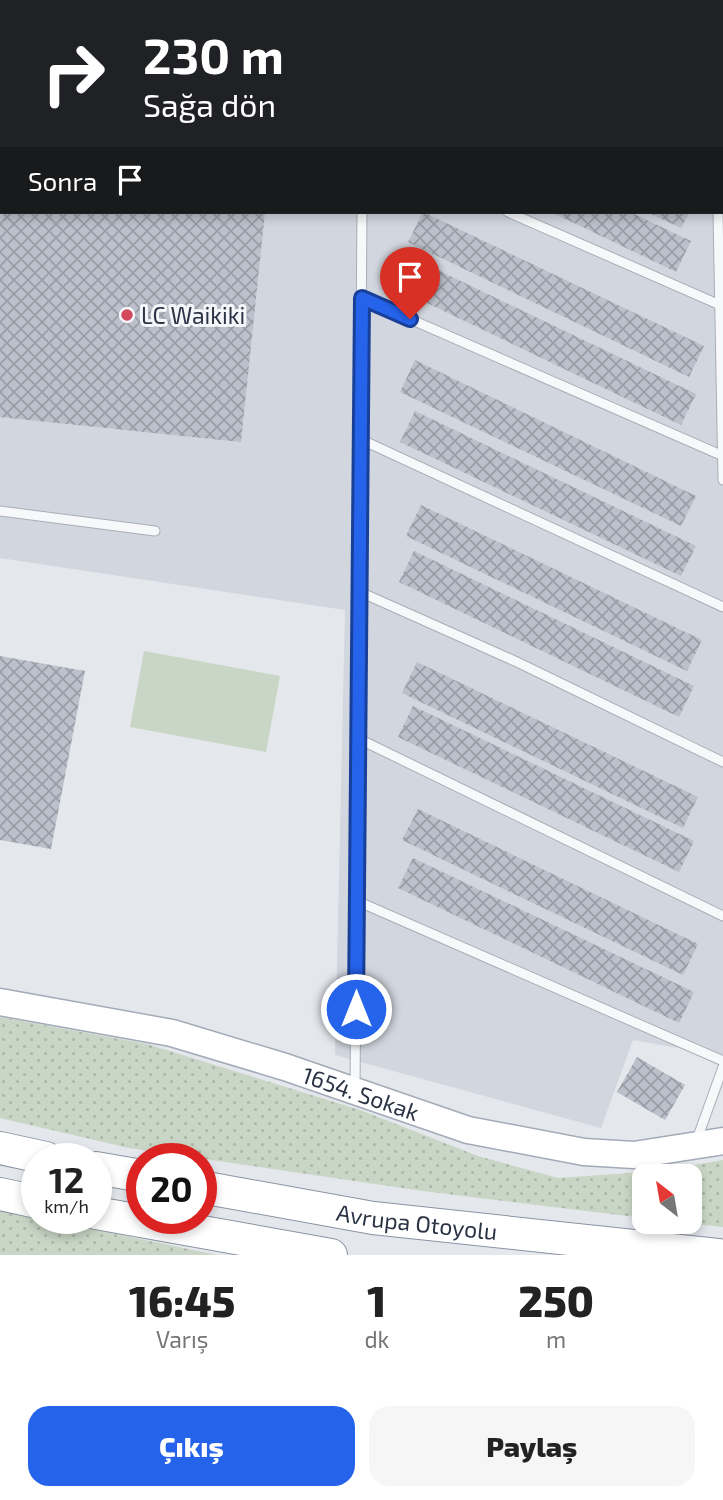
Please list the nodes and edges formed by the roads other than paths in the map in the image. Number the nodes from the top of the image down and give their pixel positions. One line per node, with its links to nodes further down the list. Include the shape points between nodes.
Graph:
1 (362, 214): 4 (lane)
2 (513, 214): 5 (lane)
3 (718, 214): 5 (lane)
4 (362, 298): 6 (lane); 7 (lane)
5 (720, 305): 7 (lane)
6 (362, 440): 11 (lane); 12 (lane)
7 (723, 456): 8 (lane)
8 (723, 480)
9 (0, 511): 10 (lane)
10 (155, 531)
11 (360, 592): 13 (lane); 14 (lane)
12 (723, 607)
13 (359, 739): 15 (lane); 16 (lane)
14 (723, 762)
15 (357, 901): 18 (lane); 20 (lane)
16 (723, 916)
17 (0, 1002): 20 (main road, 1654. Sokak, via 172,1032)
18 (723, 1061)
19 (723, 1067): 22 (lane)
20 (355, 1091): 22 (main road, 1654. Sokak, via 468,1130 584,1152 634,1155)
21 (723, 1141): 22 (main road, 1654. Sokak)
22 (694, 1147)
23 (0, 1148): 24 (highway)
24 (21, 1153)
25 (217, 1190): 30 (highway, Avrupa Otoyolu, via 373,1218)
26 (0, 1194): 27 (highway)
27 (21, 1199)
28 (112, 1216): 29 (highway, Avrupa Otoyolu)
29 (331, 1255)
30 (718, 1255)

